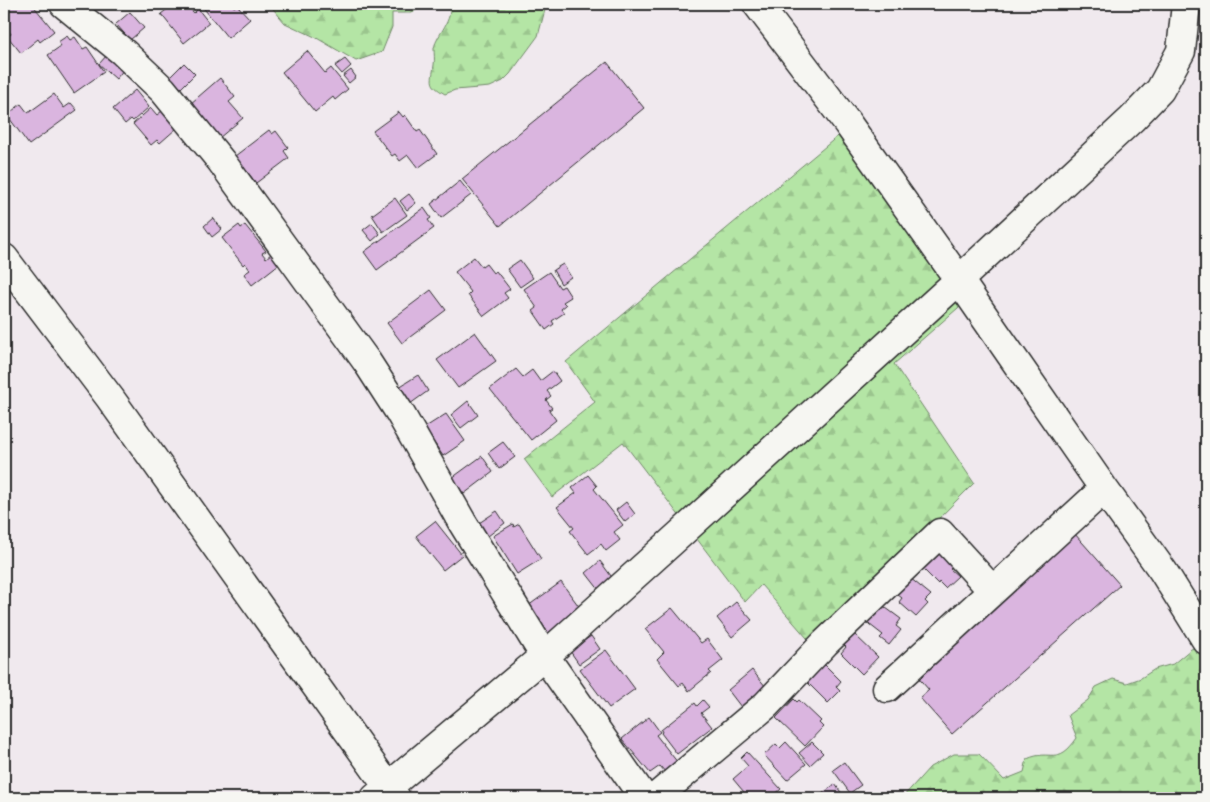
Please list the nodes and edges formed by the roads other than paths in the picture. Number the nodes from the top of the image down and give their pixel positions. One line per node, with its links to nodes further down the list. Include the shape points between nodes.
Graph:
1 (64, 4): 9 (street, via 163,90 221,161 367,362)
2 (757, 4): 5 (street, via 848,124)
3 (1186, 4): 5 (street, via 1181,51 1160,90)
4 (4, 258): 11 (street, via 110,398)
5 (959, 280): 6 (street); 9 (street, via 685,531)
6 (1104, 489): 7 (street); 8 (street, via 1163,570)
7 (992, 590): 10 (street); 13 (street, via 940,533 825,643 766,705)
8 (1206, 640)
9 (544, 655): 11 (street); 12 (street)
10 (887, 688)
11 (387, 795)
12 (644, 798)
13 (655, 798)

